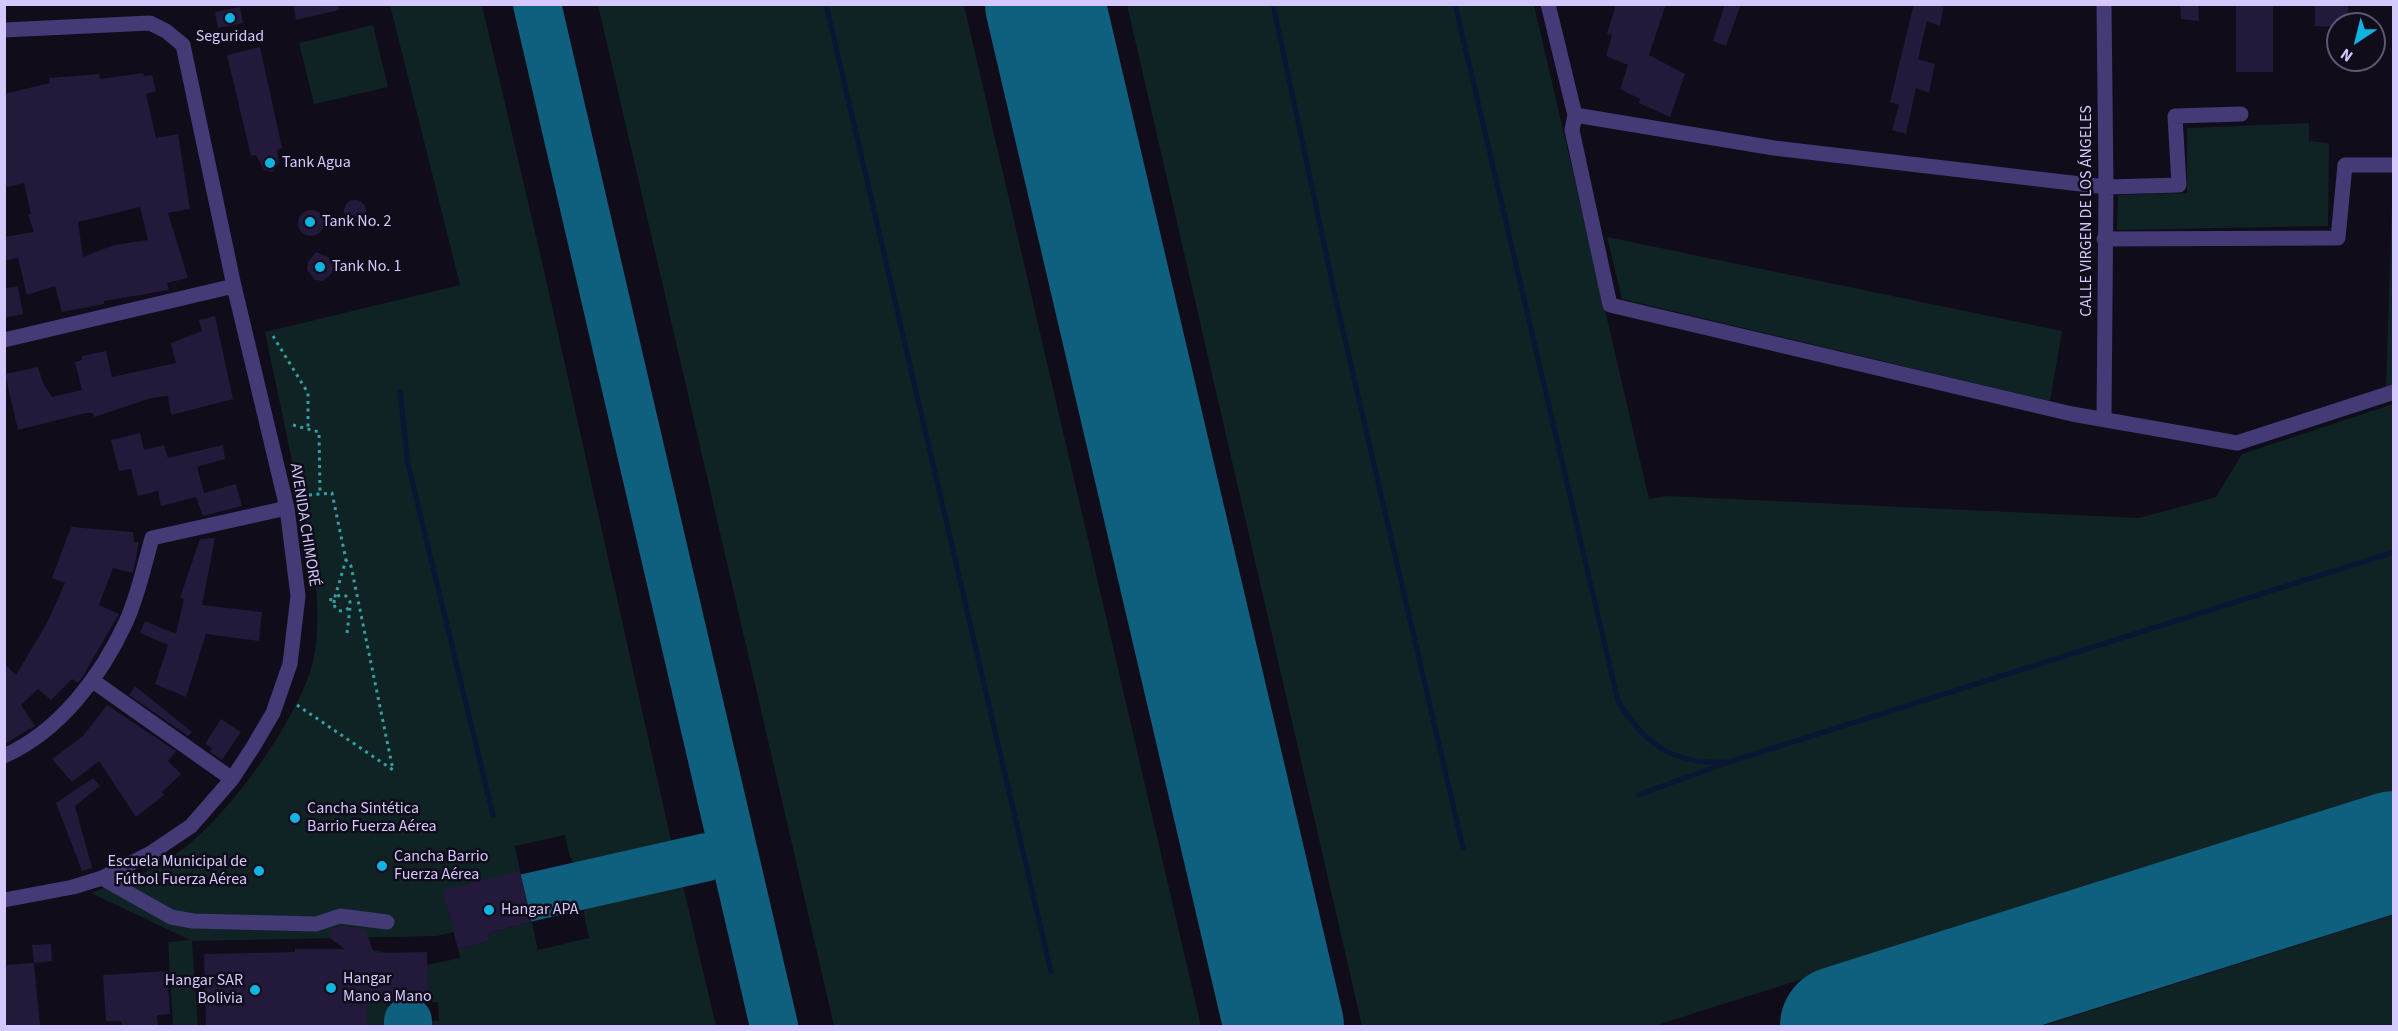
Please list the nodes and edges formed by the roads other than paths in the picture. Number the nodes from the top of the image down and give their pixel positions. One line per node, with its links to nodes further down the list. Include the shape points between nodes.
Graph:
1 (1548, 4): 5 (street)
2 (2104, 4): 7 (street, CALLE VIRGEN DE LOS ÁNGELES)
3 (7, 32): 9 (street, AVENIDA CHIMORÉ, via 150,23 183,45)
4 (2241, 114): 7 (street, via 2175,116 2179,185)
5 (1575, 115): 7 (street, via 1774,148); 12 (street, via 1572,130 1610,304 2072,414)
6 (2394, 165): 8 (street, via 2345,165 2338,238)
7 (2106, 187): 8 (street, CALLE VIRGEN DE LOS ÁNGELES)
8 (2104, 239): 12 (street, CALLE VIRGEN DE LOS ÁNGELES)
9 (234, 286): 10 (street); 13 (street, AVENIDA CHIMORÉ)
10 (4, 340)
11 (2394, 392): 12 (street, via 2237,442)
12 (2104, 418)
13 (287, 508): 14 (street, via 152,538 126,621); 16 (street, AVENIDA CHIMORÉ, via 298,596 290,664 273,713)
14 (93, 681): 15 (street, via 41,733); 16 (street)
15 (4, 756)
16 (232, 779): 17 (street, AVENIDA CHIMORÉ, via 191,826 151,853)
17 (102, 878): 18 (street, AVENIDA CHIMORÉ); 19 (street, via 171,917 192,921 316,924 340,916)
18 (4, 900)
19 (387, 922)

